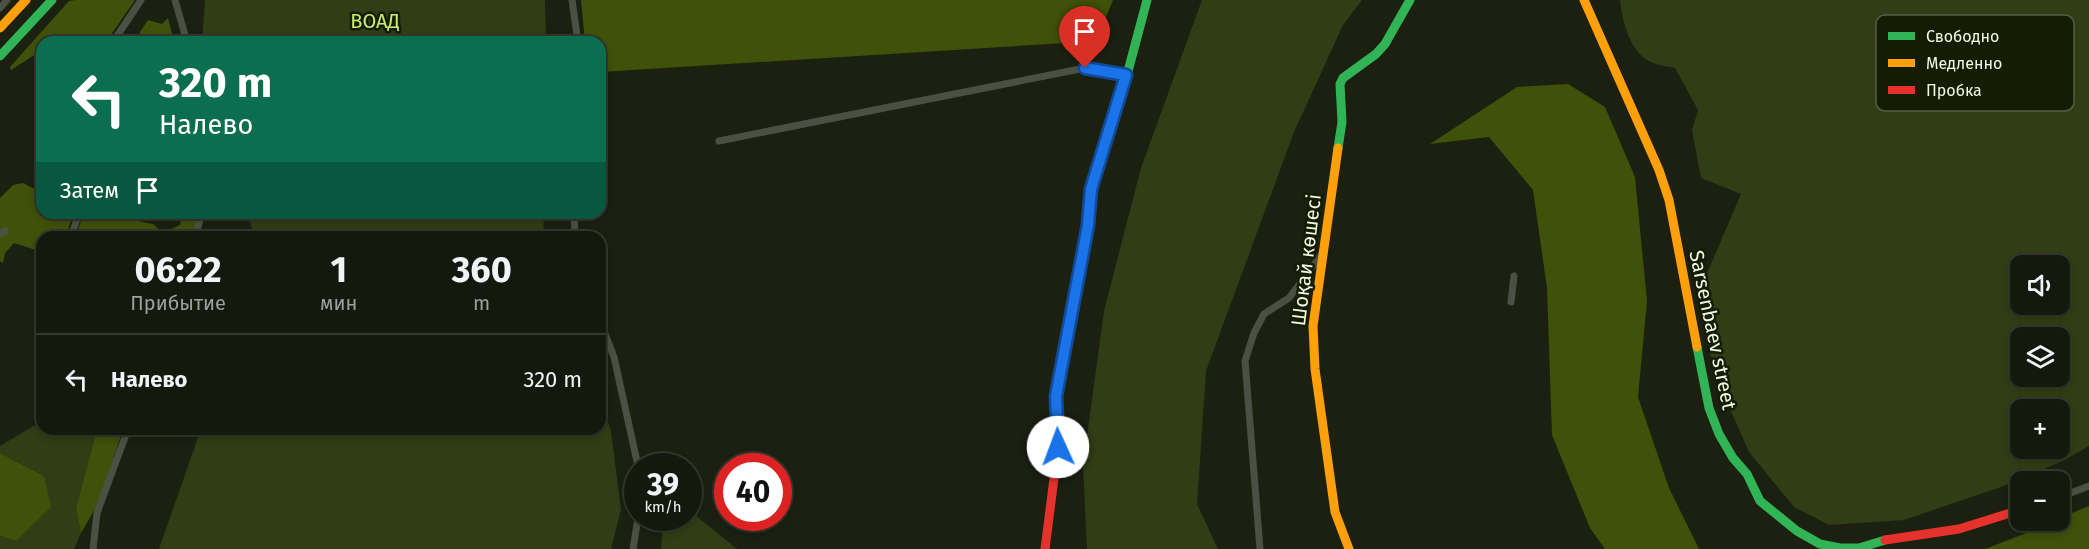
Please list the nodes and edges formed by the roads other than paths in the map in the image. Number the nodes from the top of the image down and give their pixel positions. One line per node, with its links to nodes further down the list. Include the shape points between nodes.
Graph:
1 (7, 0): 10 (street)
2 (26, 0): 11 (street)
3 (52, 0): 15 (street)
4 (141, 0): 12 (street)
5 (176, 0): 13 (street)
6 (572, 0): 14 (street)
7 (1147, 0): 16 (street)
8 (1410, 0): 18 (street, Шоқай көшесі, via 1385,44 1340,84 1342,122)
9 (1584, 0): 26 (street, Sarsenbaev street, via 1669,200 1709,408 1719,434 1747,474 1760,501 1797,531 1820,544 1840,548 1959,529)
10 (0, 8)
11 (0, 28)
12 (117, 36)
13 (185, 36)
14 (577, 36)
15 (0, 56)
16 (1126, 75): 17 (street, via 1085,68); 30 (street, via 1091,189 1088,225 1056,396 1058,447)
17 (719, 141)
18 (1322, 254): 31 (street, via 1289,298 1264,314 1245,361); 32 (street, Шоқай көшесі, via 1313,326 1315,369 1335,512)
19 (1514, 276): 20 (street)
20 (1511, 302)
21 (606, 336): 23 (street)
22 (126, 435): 28 (street, via 98,513)
23 (635, 453)
24 (2089, 486): 25 (street)
25 (2070, 493)
26 (2010, 513)
27 (636, 531): 29 (street)
28 (93, 549)
29 (633, 549)
30 (1045, 549)
31 (1260, 549)
32 (1349, 549)

